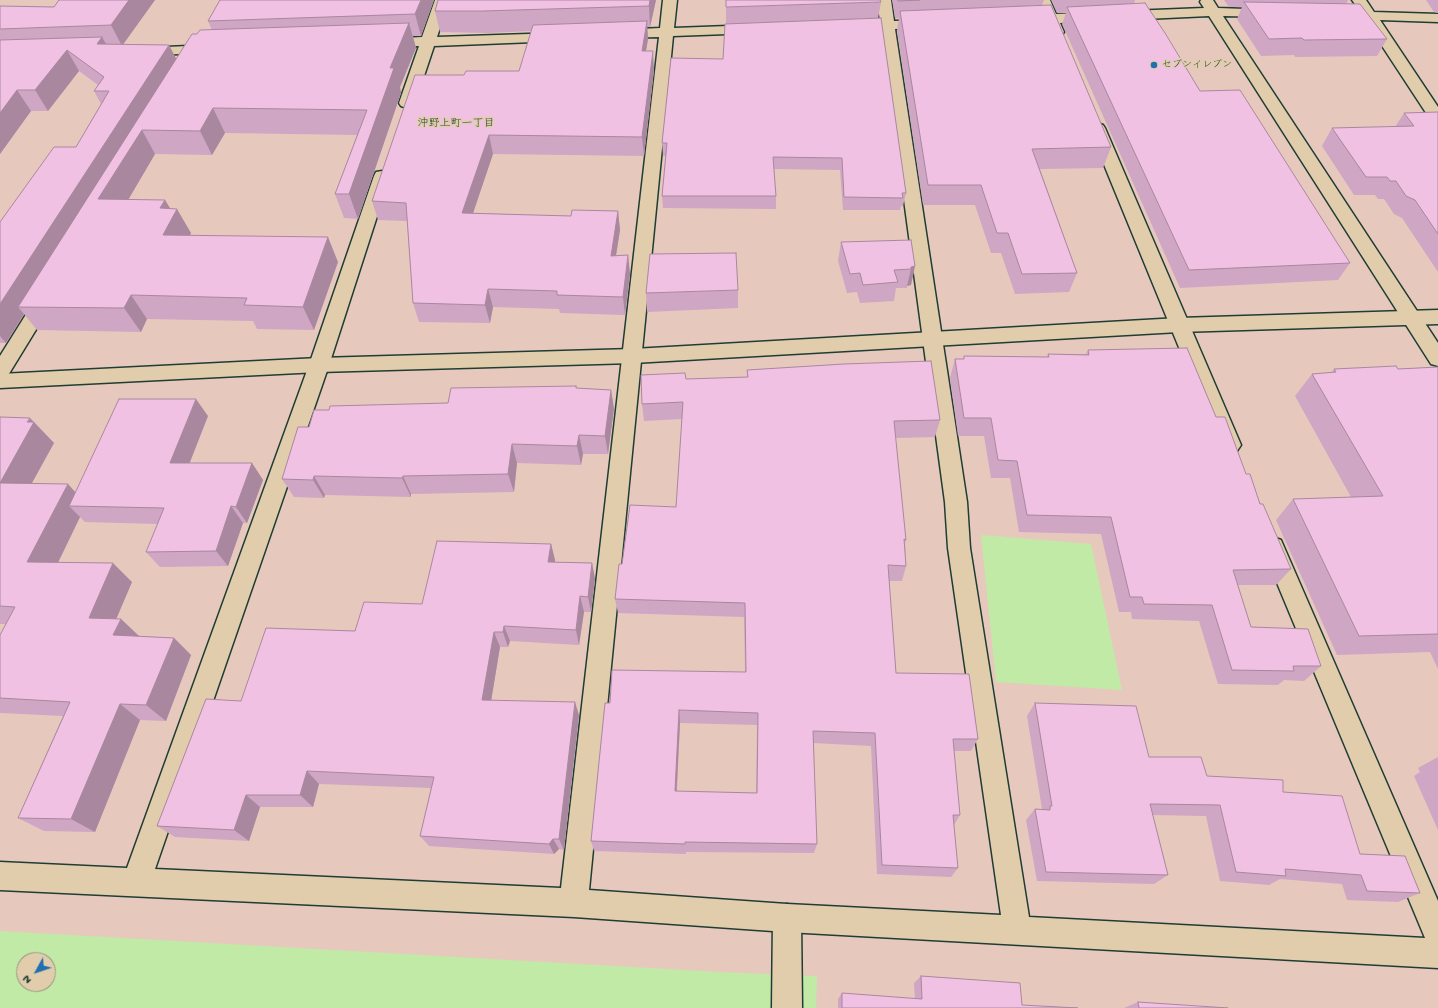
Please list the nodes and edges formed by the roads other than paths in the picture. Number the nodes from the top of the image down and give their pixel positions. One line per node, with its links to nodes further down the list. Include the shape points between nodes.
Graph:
1 (442, 0): 21 (street)
2 (670, 0): 18 (street)
3 (884, 0): 14 (street)
4 (1043, 0): 11 (street)
5 (1359, 0): 9 (street)
6 (1209, 6): 7 (street); 11 (street); 32 (street)
7 (1284, 14)
8 (1323, 15): 9 (street)
9 (1370, 16): 10 (street); 28 (street)
10 (1438, 18)
11 (1051, 19): 12 (street); 23 (street)
12 (1012, 21)
13 (942, 23): 14 (street)
14 (888, 25): 15 (street); 35 (street)
15 (840, 27)
16 (769, 29): 18 (street)
17 (211, 31): 26 (street)
18 (666, 32): 19 (street); 36 (street)
19 (603, 35)
20 (571, 36): 21 (street)
21 (427, 42): 22 (street); 29 (street)
22 (372, 44)
23 (1064, 48)
24 (223, 49): 26 (street)
25 (128, 52): 26 (street)
26 (196, 56)
27 (1091, 114): 34 (street)
28 (1438, 119)
29 (399, 125)
30 (389, 155): 38 (street)
31 (54, 285): 39 (street)
32 (1411, 317): 33 (street); 34 (street); 37 (street)
33 (1438, 317)
34 (1179, 325): 35 (street); 41 (street)
35 (933, 338): 36 (street); 47 (street, via 956,502 960,556)
36 (633, 356): 38 (street); 45 (street)
37 (1438, 359)
38 (319, 365): 40 (street); 44 (street)
39 (0, 372)
40 (0, 381)
41 (1238, 465)
42 (1263, 524): 48 (street)
43 (0, 876): 44 (street)
44 (136, 883): 45 (street)
45 (574, 903): 46 (street)
46 (787, 918): 47 (street); 50 (street)
47 (1017, 929): 49 (street)
48 (1438, 936)
49 (1438, 953)
50 (787, 1008)

